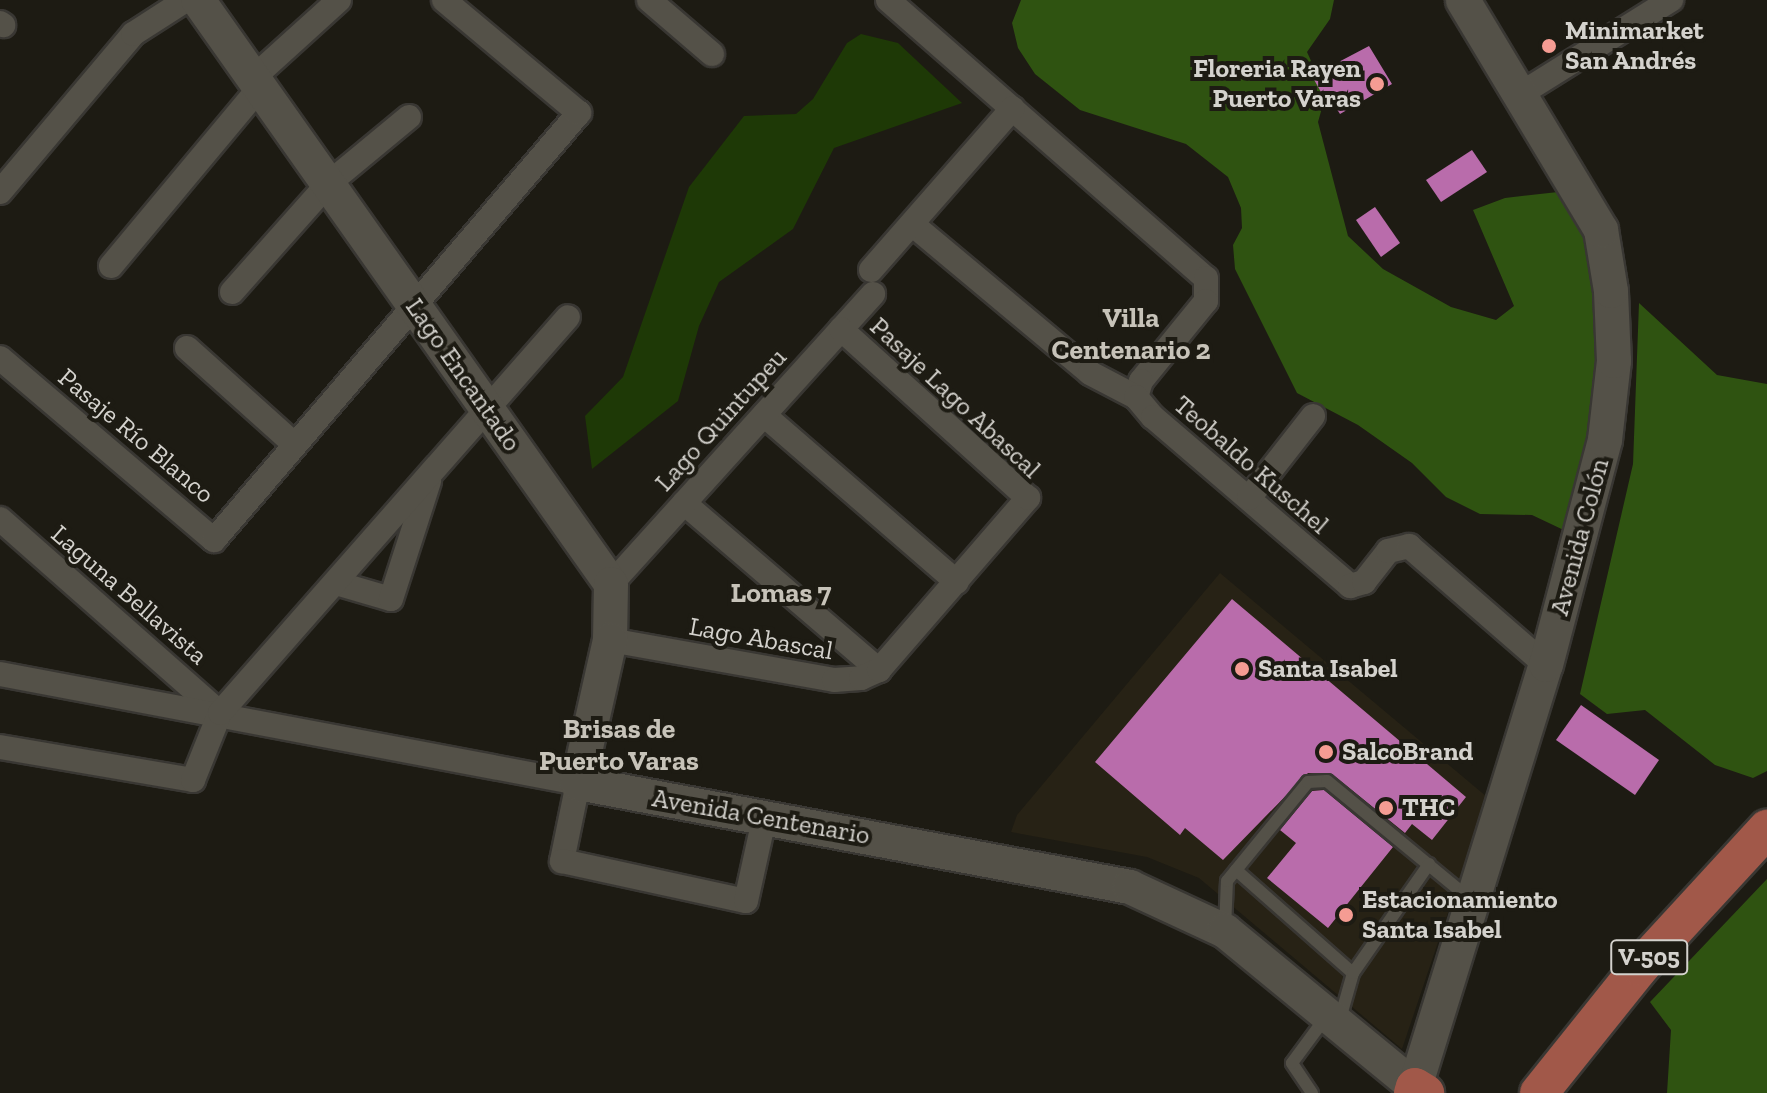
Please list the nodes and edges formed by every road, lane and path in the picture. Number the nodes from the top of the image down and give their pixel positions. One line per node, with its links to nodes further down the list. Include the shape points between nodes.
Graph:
1 (186, 0): 15 (street, via 133,34)
2 (198, 0): 10 (street, Lago Encantado)
3 (339, 0): 10 (street)
4 (444, 0): 19 (street, via 579,113)
5 (888, 0): 12 (street, Teobaldo Kuschel)
6 (1463, 0): 11 (street, Avenida Colón)
7 (1671, 0): 11 (street)
8 (661, 4): 9 (street)
9 (712, 54)
10 (256, 82): 14 (street, Lago Encantado); 17 (street)
11 (1522, 93): 37 (street, Avenida Colón, via 1601,230 1614,322 1605,440)
12 (1013, 108): 16 (street, Lago Quintupeu); 24 (street, Teobaldo Kuschel, via 1191,262 1210,286 1206,301 1141,381)
13 (409, 117): 14 (street)
14 (328, 184): 18 (street); 19 (street, Lago Encantado)
15 (0, 192)
16 (912, 224): 21 (street, Lago Quintupeu); 24 (street, via 1090,373)
17 (111, 266)
18 (232, 292)
19 (414, 306): 25 (street, Lago Encantado); 28 (street)
20 (568, 317): 25 (street)
21 (841, 329): 26 (street, Lago Quintupeu); 33 (street, Pasaje Lago Abascal, via 1028,498)
22 (187, 348): 28 (street)
23 (0, 358): 28 (street, Pasaje Río Blanco, via 214,540)
24 (1136, 397): 30 (street, Teobaldo Kuschel)
25 (486, 408): 29 (street); 35 (street, Lago Encantado)
26 (764, 415): 31 (street, Lago Quintupeu); 33 (street)
27 (1313, 416): 30 (street)
28 (295, 445)
29 (432, 472): 34 (street); 34 (street, via 391,599)
30 (1249, 498): 37 (street, Teobaldo Kuschel, via 1350,586 1364,582 1388,551 1409,546)
31 (684, 503): 35 (street, Lago Quintupeu); 38 (street)
32 (4, 525): 40 (street, Laguna Bellavista)
33 (957, 582): 38 (street)
34 (336, 583): 40 (street)
35 (611, 584): 36 (street)
36 (610, 640): 38 (street, Lago Abascal, via 834,680); 42 (street)
37 (1546, 665): 47 (street, Avenida Colón)
38 (879, 670)
39 (0, 674): 40 (street, Avenida Centenario)
40 (220, 713): 41 (street, via 193,780); 42 (street, Avenida Centenario)
41 (0, 747)
42 (578, 783): 43 (street, Avenida Centenario); 43 (street, via 562,861 746,901)
43 (764, 819): 48 (street, Avenida Centenario, via 1097,878 1162,899)
44 (1767, 829): 53 (main road, V-505, via 1640,967)
45 (1429, 864): 46 (lane, via 1327,781 1308,782); 47 (lane); 49 (lane)
46 (1236, 870): 48 (lane, via 1227,881); 49 (lane)
47 (1470, 898): 51 (street, Avenida Colón)
48 (1225, 931): 50 (street, Avenida Centenario)
49 (1353, 973): 50 (lane)
50 (1334, 1019): 51 (street, Avenida Centenario); 52 (lane, via 1292,1063)
51 (1418, 1091)
52 (1312, 1093)
53 (1539, 1093)

